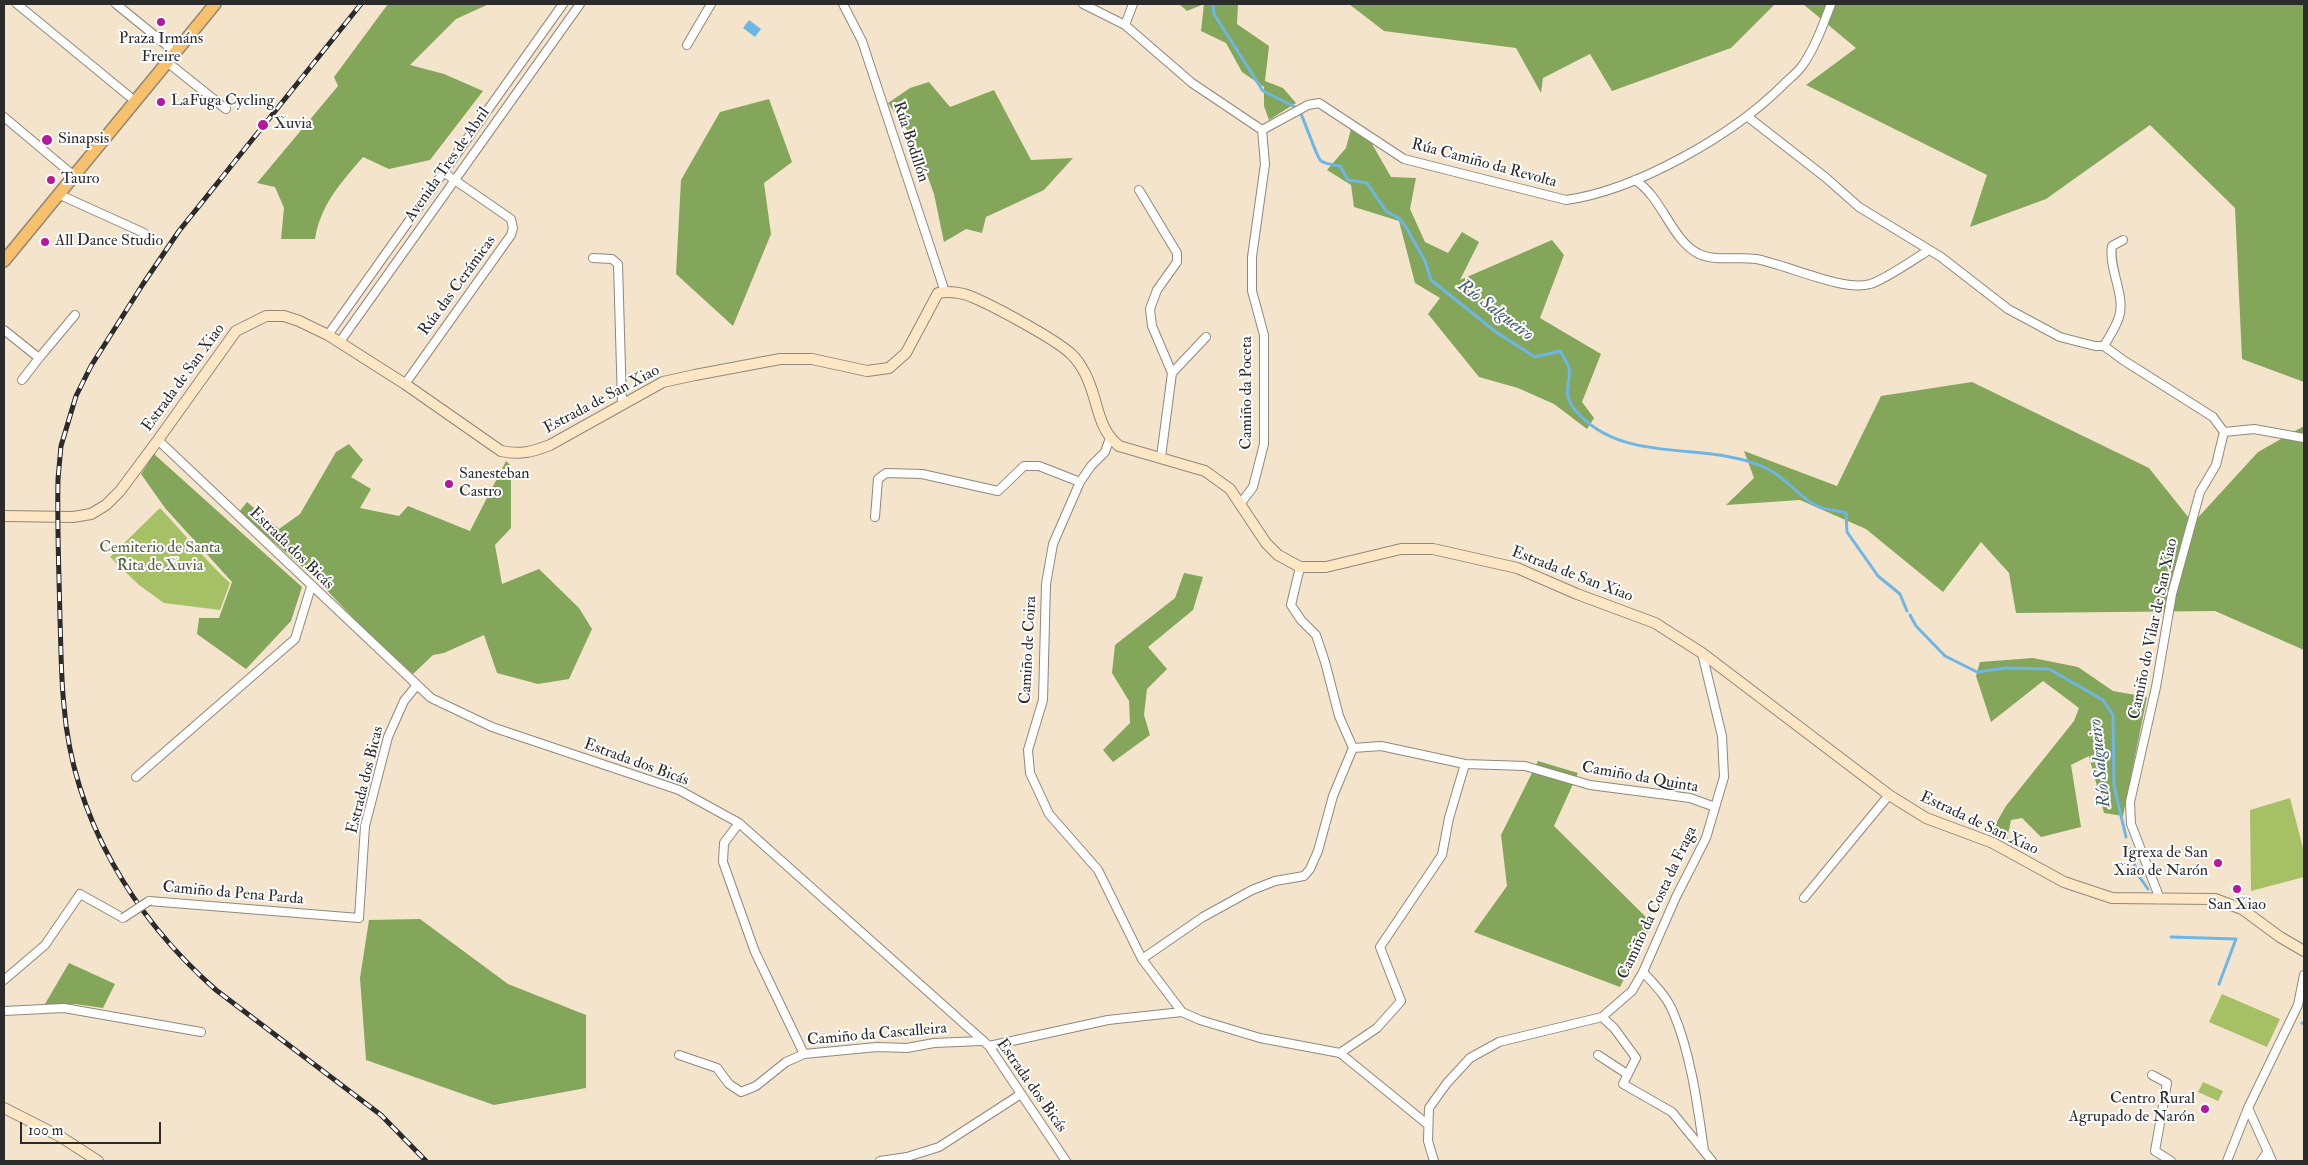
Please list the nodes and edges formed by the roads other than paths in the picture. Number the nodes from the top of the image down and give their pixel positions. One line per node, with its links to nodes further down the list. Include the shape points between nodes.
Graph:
1 (17, 4): 14 (street)
2 (116, 4): 13 (street)
3 (215, 4): 13 (main road)
4 (563, 4): 19 (street, Avenida Tres de Abril)
5 (580, 4): 21 (street, Avenida Tres de Abril)
6 (711, 4): 12 (street)
7 (843, 4): 30 (street, Rúa Bodillón, via 862,42)
8 (1083, 4): 11 (street)
9 (1133, 4): 11 (street)
10 (1831, 4): 16 (street, Rúa Camiño da Revolta, via 1818,39 1802,67)
11 (1125, 25): 18 (street, via 1192,83)
12 (686, 45)
13 (171, 57): 14 (main road); 15 (street)
14 (135, 101): 20 (main road)
15 (226, 109)
16 (1748, 117): 22 (street, Rúa Camiño da Revolta, via 1682,157); 27 (street, via 1859,207)
17 (4, 118): 20 (street)
18 (1262, 130): 22 (street, Rúa Camiño da Revolta, via 1308,106 1319,104 1404,158 1532,192 1566,200 1582,198); 48 (street, Camiño da Poceta, via 1265,164 1252,257 1252,291 1264,335 1264,444 1253,487)
19 (444, 172): 21 (street, Rúa das Cerámicas); 33 (street, Avenida Tres de Abril)
20 (73, 175): 24 (main road)
21 (455, 179): 35 (street, Avenida Tres de Abril); 40 (street, Rúa das Cerámicas, via 511,219 513,228)
22 (1635, 180): 27 (street, via 1647,188 1684,242 1699,254 1755,259 1852,285 1870,284)
23 (1139, 190): 38 (street, via 1178,254 1177,262 1157,290 1150,308 1152,326)
24 (58, 194): 25 (street); 28 (main road)
25 (144, 233)
26 (2123, 240): 36 (street, via 2112,246 2110,254 2118,287 2120,316)
27 (1929, 250): 36 (street, via 2008,309 2060,337)
28 (5, 258)
29 (593, 258): 41 (street, via 618,264)
30 (945, 292): 41 (street, Estrada de San Xiao, via 938,293 906,353 889,368 867,371 812,359 780,359 663,382); 43 (street, via 964,294 982,301 1071,354 1083,370 1103,428)
31 (75, 315): 37 (street)
32 (4, 330): 37 (street)
33 (328, 335): 35 (street, Estrada de San Xiao); 45 (street, Estrada de San Xiao, via 284,316 266,316 236,331)
34 (1206, 337): 38 (street)
35 (340, 343): 40 (street, Estrada de San Xiao)
36 (2104, 346): 42 (street, via 2213,417)
37 (39, 358): 39 (street)
38 (1172, 373): 46 (street)
39 (22, 380)
40 (405, 384): 41 (street, Estrada de San Xiao, via 501,451 515,454 530,453 550,445)
41 (622, 403)
42 (2224, 432): 44 (street, via 2254,429); 62 (street, Camiño do Vilar de San Xiao, via 2216,465 2200,492 2172,594 2156,687 2130,802 2131,824)
43 (1110, 438): 46 (street, Estrada de San Xiao, via 1119,446); 47 (street, Camiño de Coira, via 1106,452)
44 (2304, 438)
45 (158, 440): 49 (street, Estrada de San Xiao, via 120,491 91,514 73,518); 52 (street, Estrada dos Bicás)
46 (1161, 457): 48 (street, Estrada de San Xiao, via 1205,471 1230,489)
47 (1080, 482): 50 (street, via 1039,466 1024,466 998,490 922,474 886,473 878,479); 65 (street, Camiño de Coira, via 1053,544 1046,584 1043,700 1028,750 1030,773 1048,814 1098,870)
48 (1241, 503): 51 (street, Estrada de San Xiao, via 1266,543 1278,555)
49 (4, 516)
50 (875, 517)
51 (1300, 567): 53 (street, Estrada de San Xiao, via 1326,567 1401,549 1433,549 1517,568 1655,622); 55 (street, via 1291,605 1316,635 1339,716)
52 (311, 587): 54 (street, Estrada dos Bicás); 57 (street, via 295,639)
53 (1702, 653): 58 (street, Estrada de San Xiao); 59 (street, Camiño da Costa da Fraga, via 1722,736 1724,777)
54 (417, 685): 60 (street, Estrada dos Bicás, via 430,698 492,727 679,790); 63 (street, Estrada dos Bicas, via 404,701 388,737 365,826)
55 (1353, 748): 56 (street, Camiño da Quinta, via 1381,746); 65 (street, via 1333,796 1318,851 1304,876 1275,881 1252,890 1203,917)
56 (1465, 764): 59 (street, Camiño da Quinta, via 1525,766 1590,785 1690,798); 75 (street, via 1442,855 1380,947 1401,1001 1377,1028)
57 (136, 777)
58 (1889, 795): 61 (street); 62 (street, Estrada de San Xiao, via 1926,818 1993,843 2064,882 2112,898)
59 (1715, 807): 66 (street, Camiño da Costa da Fraga, via 1706,838)
60 (739, 823): 73 (street, Estrada dos Bicás); 76 (street, via 724,843 723,862 755,952)
61 (1804, 898)
62 (2160, 899): 64 (street, Estrada de San Xiao, via 2215,899 2242,909)
63 (360, 918): 68 (street, Camiño da Pena Parda, bridge, via 149,901 123,918 80,894 45,945)
64 (2304, 951)
65 (1142, 959): 70 (street, Camiño de Coira)
66 (1644, 972): 71 (street, Camiño da Costa da Fraga, via 1632,991); 86 (street, via 1662,993 1676,1020 1697,1103)
67 (2304, 975): 83 (street, via 2298,1005)
68 (4, 980)
69 (4, 1010): 72 (street, via 64,1008)
70 (1182, 1012): 74 (street, via 1108,1020); 75 (street, via 1260,1038)
71 (1602, 1017): 79 (street, via 1636,1058); 84 (street, Camiño da Costa da Fraga, via 1499,1042 1470,1058 1429,1108)
72 (201, 1032)
73 (981, 1041): 74 (street, Estrada dos Bicás); 76 (street, Camiño da Cascalleira)
74 (989, 1046): 81 (street, Estrada dos Bicás)
75 (1340, 1053): 84 (street)
76 (804, 1054): 78 (street, Camiño da Cascalleira, via 786,1062 756,1086 741,1092 729,1084 717,1068)
77 (1598, 1054): 79 (street)
78 (678, 1055)
79 (1627, 1074): 86 (street, via 1623,1084 1672,1112)
80 (2152, 1075): 92 (street, via 2167,1083 2154,1151)
81 (1021, 1094): 88 (street, via 939,1147); 89 (street, Estrada dos Bicás)
82 (4, 1108): 87 (street, via 61,1136)
83 (2248, 1108): 85 (street); 93 (street)
84 (1427, 1124): 90 (street, Camiño da Costa da Fraga)
85 (2268, 1151): 94 (street); 95 (street)
86 (1704, 1152): 91 (street)
87 (98, 1161)
88 (880, 1161)
89 (1066, 1161)
90 (1434, 1161)
91 (1712, 1161)
92 (2171, 1161)
93 (2227, 1161)
94 (2261, 1161)
95 (2272, 1161)

